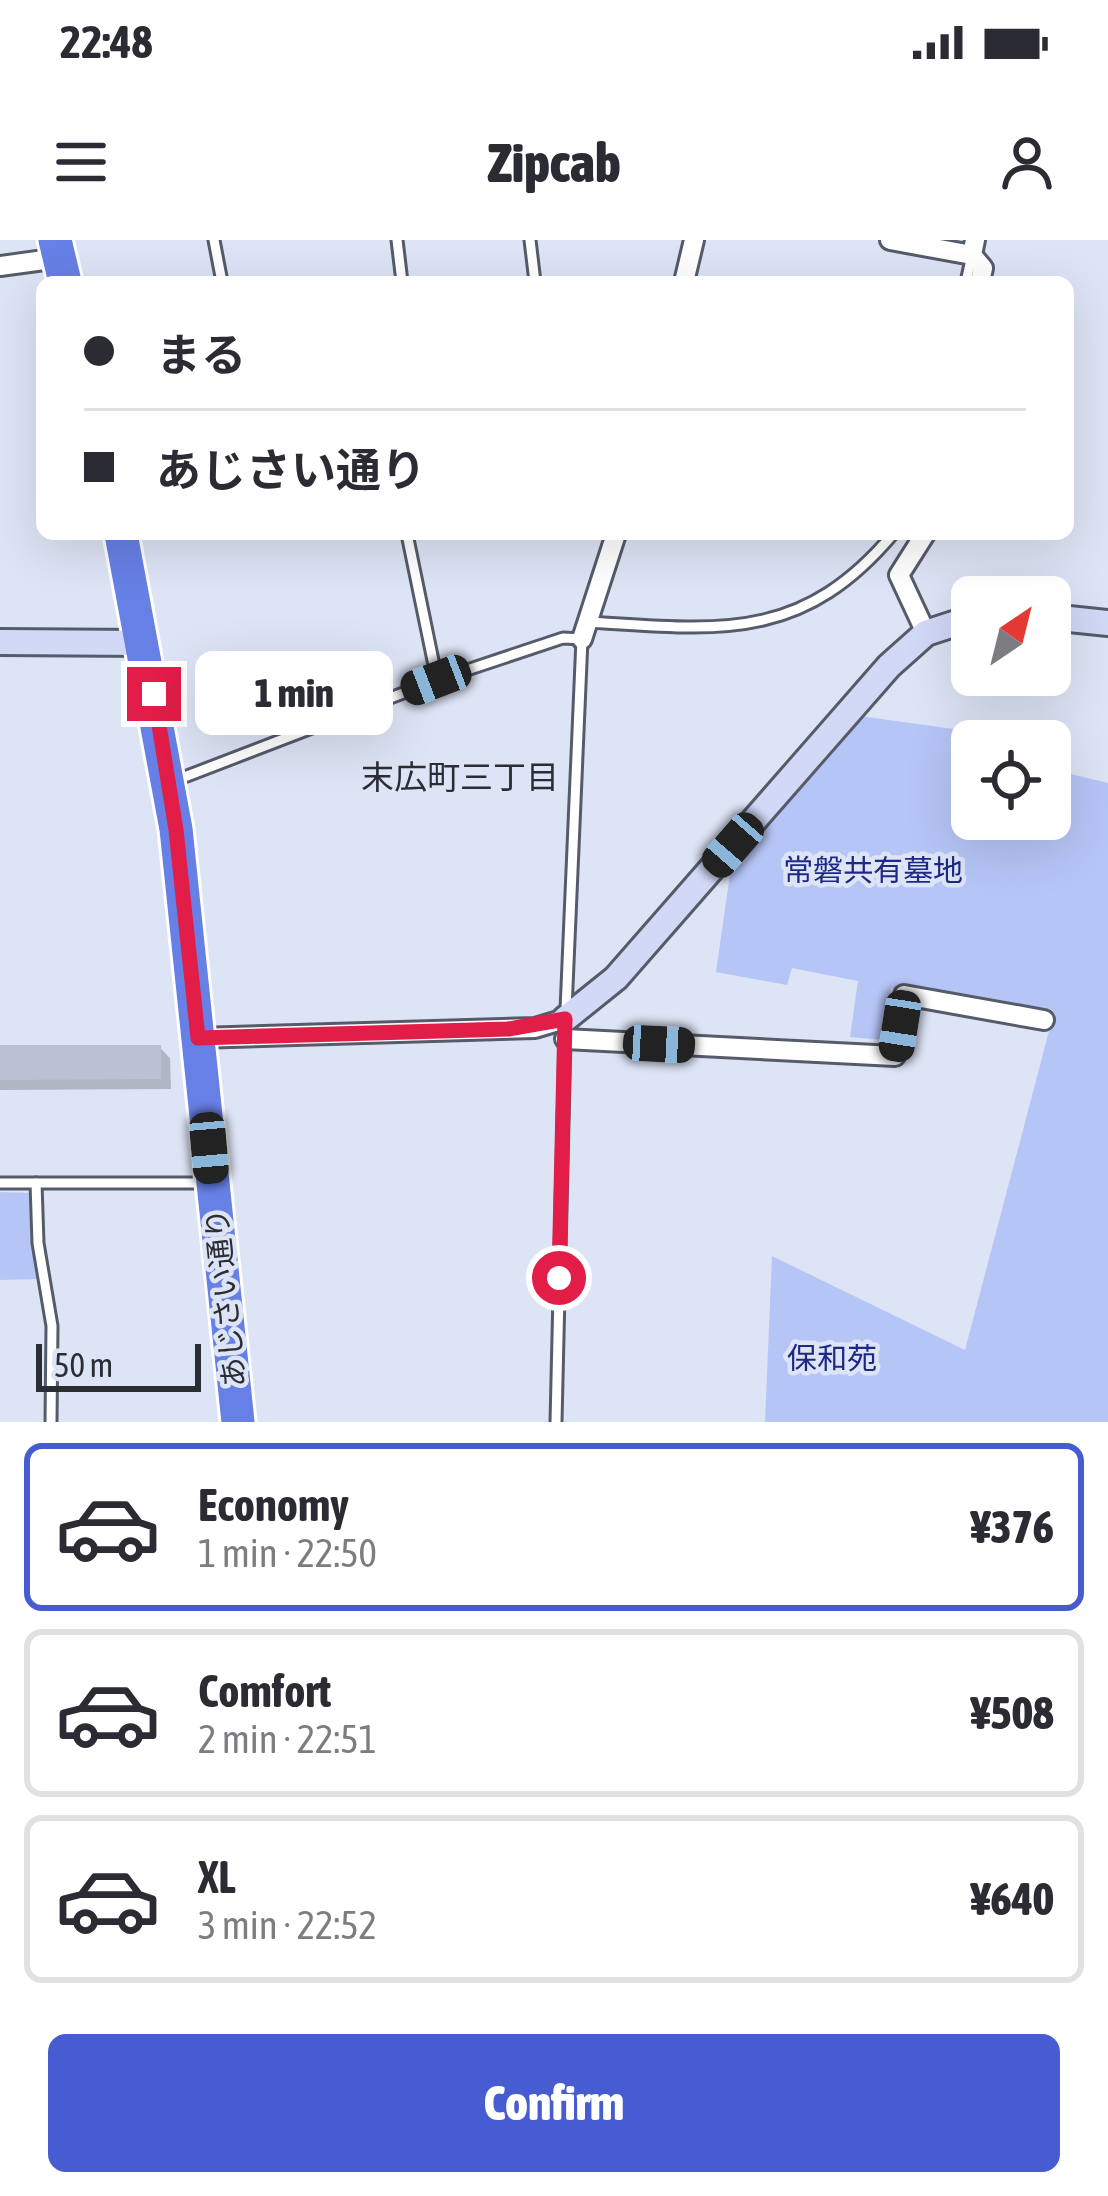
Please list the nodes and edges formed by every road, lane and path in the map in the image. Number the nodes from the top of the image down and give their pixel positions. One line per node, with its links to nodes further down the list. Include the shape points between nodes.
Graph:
1 (214, 240): 9 (lane)
2 (397, 240): 10 (lane)
3 (530, 240): 11 (lane)
4 (694, 240): 12 (street)
5 (890, 240): 6 (street)
6 (974, 248): 13 (street)
7 (60, 260): 8 (street)
8 (0, 266)
9 (221, 276)
10 (402, 276)
11 (534, 276)
12 (685, 276)
13 (981, 276)
14 (122, 540): 25 (highway, あじさい通り)
15 (408, 540): 26 (lane)
16 (614, 540): 22 (street)
17 (887, 540): 22 (lane, via 839,589 787,615 717,630)
18 (921, 540): 23 (street, via 899,574)
19 (1071, 619): 20 (street)
20 (1108, 623)
21 (951, 625): 23 (street)
22 (585, 630): 26 (lane); 29 (lane)
23 (926, 633): 29 (street)
24 (0, 642): 25 (street)
25 (144, 643): 27 (highway, あじさい通り)
26 (436, 680): 27 (lane)
27 (169, 783): 30 (highway, あじさい通り)
28 (1044, 1020): 29 (street, via 904,995 895,1056)
29 (565, 1029): 30 (street); 36 (lane)
30 (198, 1038): 32 (highway, あじさい通り)
31 (36, 1183): 32 (lane); 33 (lane); 34 (lane, via 52,1326)
32 (212, 1183): 35 (highway, あじさい通り)
33 (0, 1184)
34 (51, 1422)
35 (238, 1422)
36 (556, 1422)

